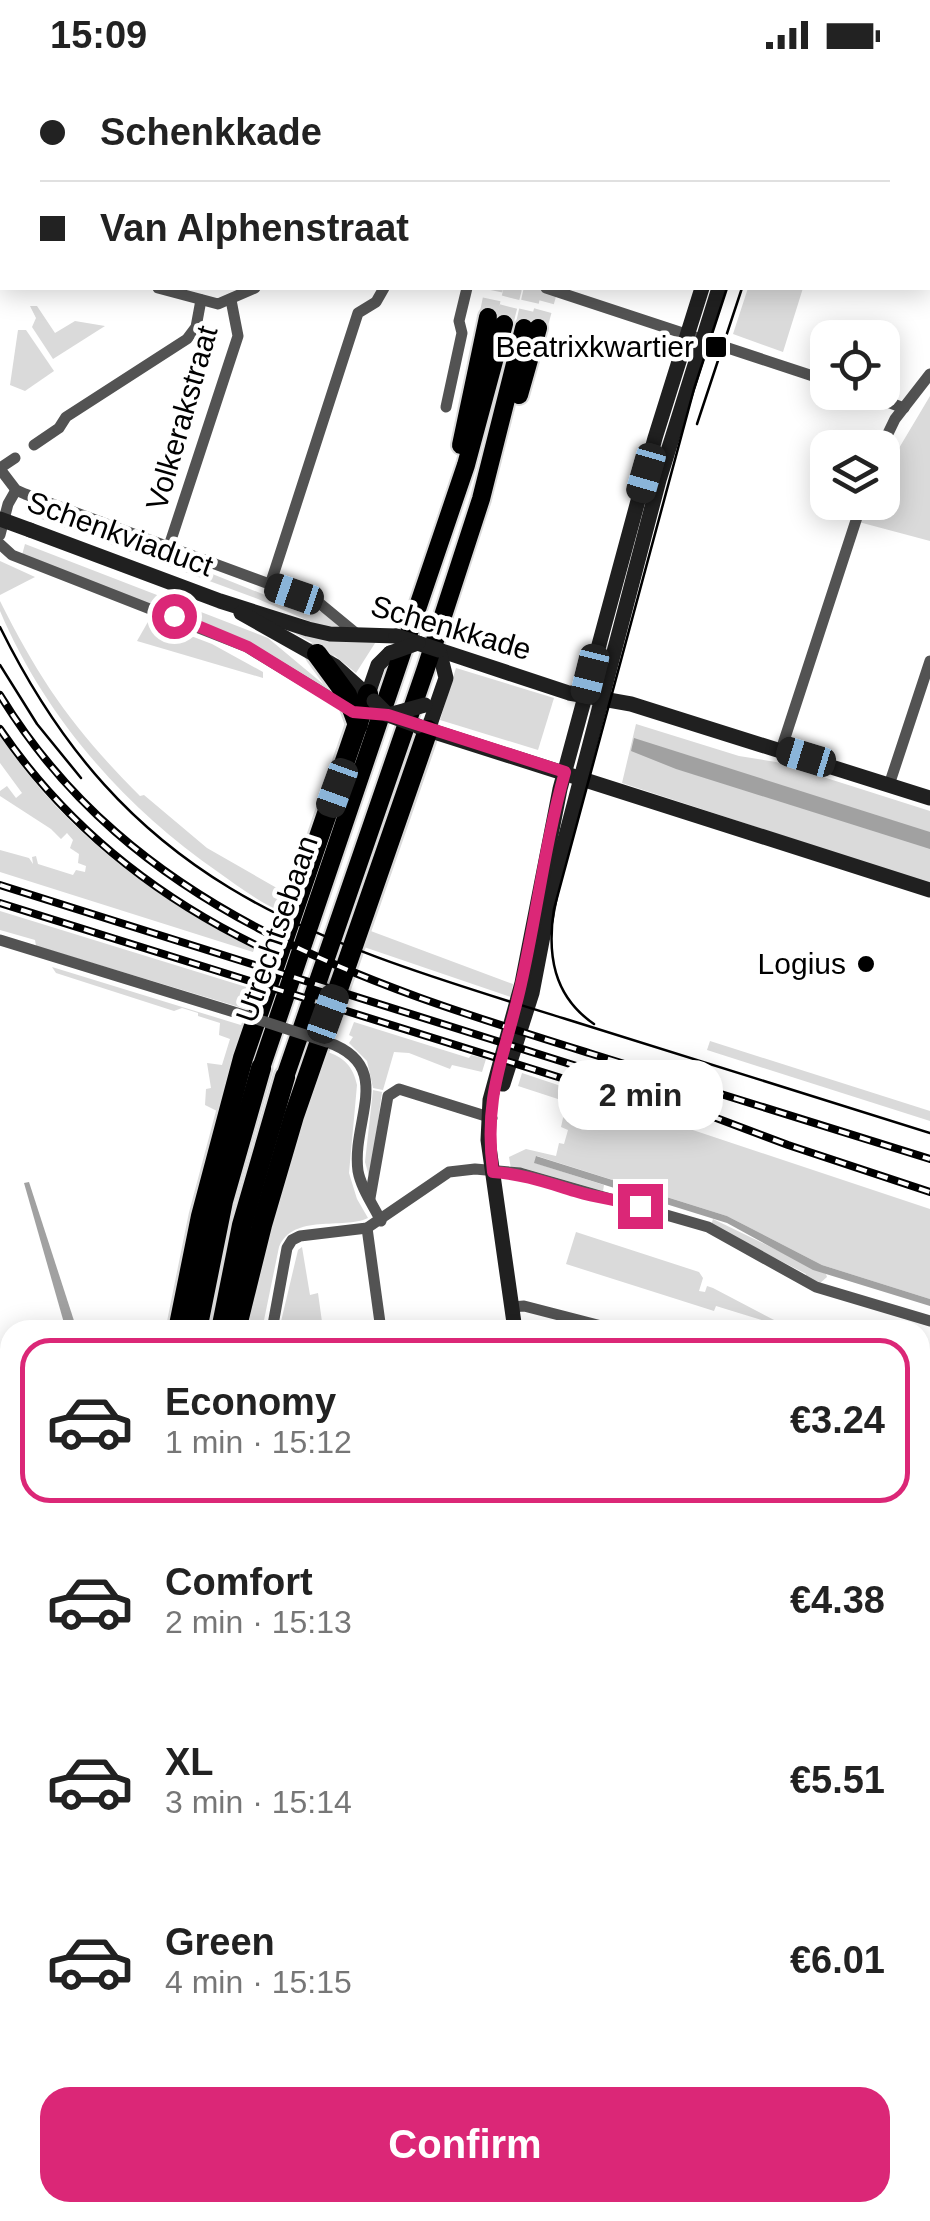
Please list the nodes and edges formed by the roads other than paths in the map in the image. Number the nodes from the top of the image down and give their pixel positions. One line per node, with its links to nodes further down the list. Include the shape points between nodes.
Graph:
1 (165, 290): 8 (street)
2 (252, 290): 9 (street)
3 (383, 290): 28 (street, via 358,313)
4 (466, 290): 16 (street)
5 (552, 290): 12 (street)
6 (702, 290): 12 (main road)
7 (718, 290): 12 (main road)
8 (201, 300): 9 (street); 19 (street, via 187,339 75,410)
9 (231, 300): 27 (street, Volkerakstraat, via 238,336)
10 (496, 320): 47 (main road, Utrechtsebaan, via 466,465)
11 (531, 328): 48 (main road, Utrechtsebaan, via 508,430)
12 (694, 337): 14 (street); 35 (main road, via 660,480)
13 (930, 374): 17 (street)
14 (810, 375)
15 (900, 407): 17 (street)
16 (446, 408)
17 (904, 408): 18 (street)
18 (891, 430)
19 (34, 445)
20 (15, 458): 21 (street)
21 (0, 468): 22 (street)
22 (16, 490): 25 (street); 27 (street, Schenkkade)
23 (0, 519): 29 (main road, Schenkviaduct, bridge)
24 (856, 520): 40 (street)
25 (0, 535)
26 (0, 544): 37 (street, via 12,555 248,647)
27 (168, 549): 28 (street, Schenkkade)
28 (270, 585): 30 (street, Schenkkade, via 318,602)
29 (220, 601): 30 (main road, Schenkviaduct, via 308,629); 33 (main road, Schenkviaduct)
30 (358, 635): 31 (main road, Schenkkade, bridge)
31 (418, 643): 32 (main road, Schenkkade, bridge); 37 (main road, bridge, via 390,653 378,666)
32 (442, 652): 35 (main road, Schenkkade); 36 (main road, via 446,678)
33 (317, 654): 37 (highway)
34 (930, 661): 43 (street)
35 (593, 696): 40 (main road, Schenkkade); 41 (main road); 42 (main road)
36 (432, 701): 38 (main road, bridge); 39 (main road)
37 (364, 710): 38 (main road, bridge); 55 (highway, via 244,1058)
38 (388, 715): 39 (main road, bridge)
39 (423, 728): 41 (main road); 58 (highway, via 294,1116)
40 (781, 750): 43 (main road, Schenkkade)
41 (565, 772): 42 (main road); 49 (main road)
42 (582, 778): 45 (main road); 49 (main road, via 532,993)
43 (890, 785): 44 (main road, Schenkkade)
44 (930, 798)
45 (930, 890)
46 (0, 940): 51 (street, bridge, via 352,1053 366,1088 358,1168)
47 (260, 1068): 56 (highway, Utrechtsebaan)
48 (285, 1076): 57 (highway, Utrechtsebaan)
49 (492, 1112): 50 (main road); 51 (street, via 399,1090 388,1096)
50 (493, 1172): 52 (street, via 449,1172); 54 (main road); 63 (street, via 520,1173 708,1227 816,1286)
51 (370, 1198): 52 (street)
52 (381, 1221): 53 (street)
53 (367, 1228): 59 (street, via 292,1240); 60 (street)
54 (512, 1307): 61 (main road); 62 (street)
55 (180, 1320)
56 (199, 1320)
57 (223, 1320)
58 (238, 1320)
59 (274, 1320)
60 (380, 1320)
61 (514, 1320)
62 (578, 1320)
63 (927, 1320)

